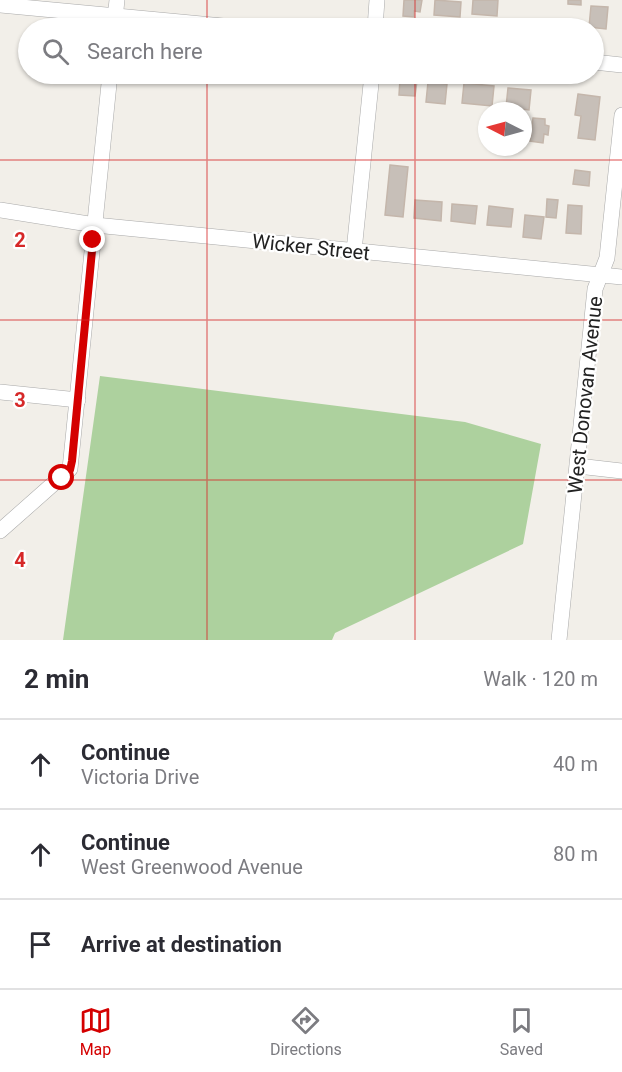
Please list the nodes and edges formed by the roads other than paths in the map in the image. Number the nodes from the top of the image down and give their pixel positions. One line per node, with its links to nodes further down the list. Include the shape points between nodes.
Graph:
1 (117, 0): 5 (street)
2 (377, 0): 6 (street)
3 (0, 5): 4 (street)
4 (88, 18)
5 (115, 18)
6 (376, 18)
7 (604, 63): 8 (street)
8 (622, 65)
9 (109, 84): 13 (street)
10 (371, 84): 14 (street)
11 (622, 115): 15 (street, West Donovan Avenue, via 607,258)
12 (0, 210): 13 (street, Wicker Street)
13 (95, 225): 14 (street, Wicker Street); 18 (street)
14 (354, 251): 15 (street, Wicker Street)
15 (600, 275): 16 (street, Wicker Street); 19 (street, West Donovan Avenue, via 595,289)
16 (622, 277)
17 (0, 392): 18 (street)
18 (78, 400): 21 (street, via 70,470)
19 (578, 466): 20 (street); 22 (street, West Donovan Avenue)
20 (622, 471)
21 (0, 531)
22 (559, 640)

